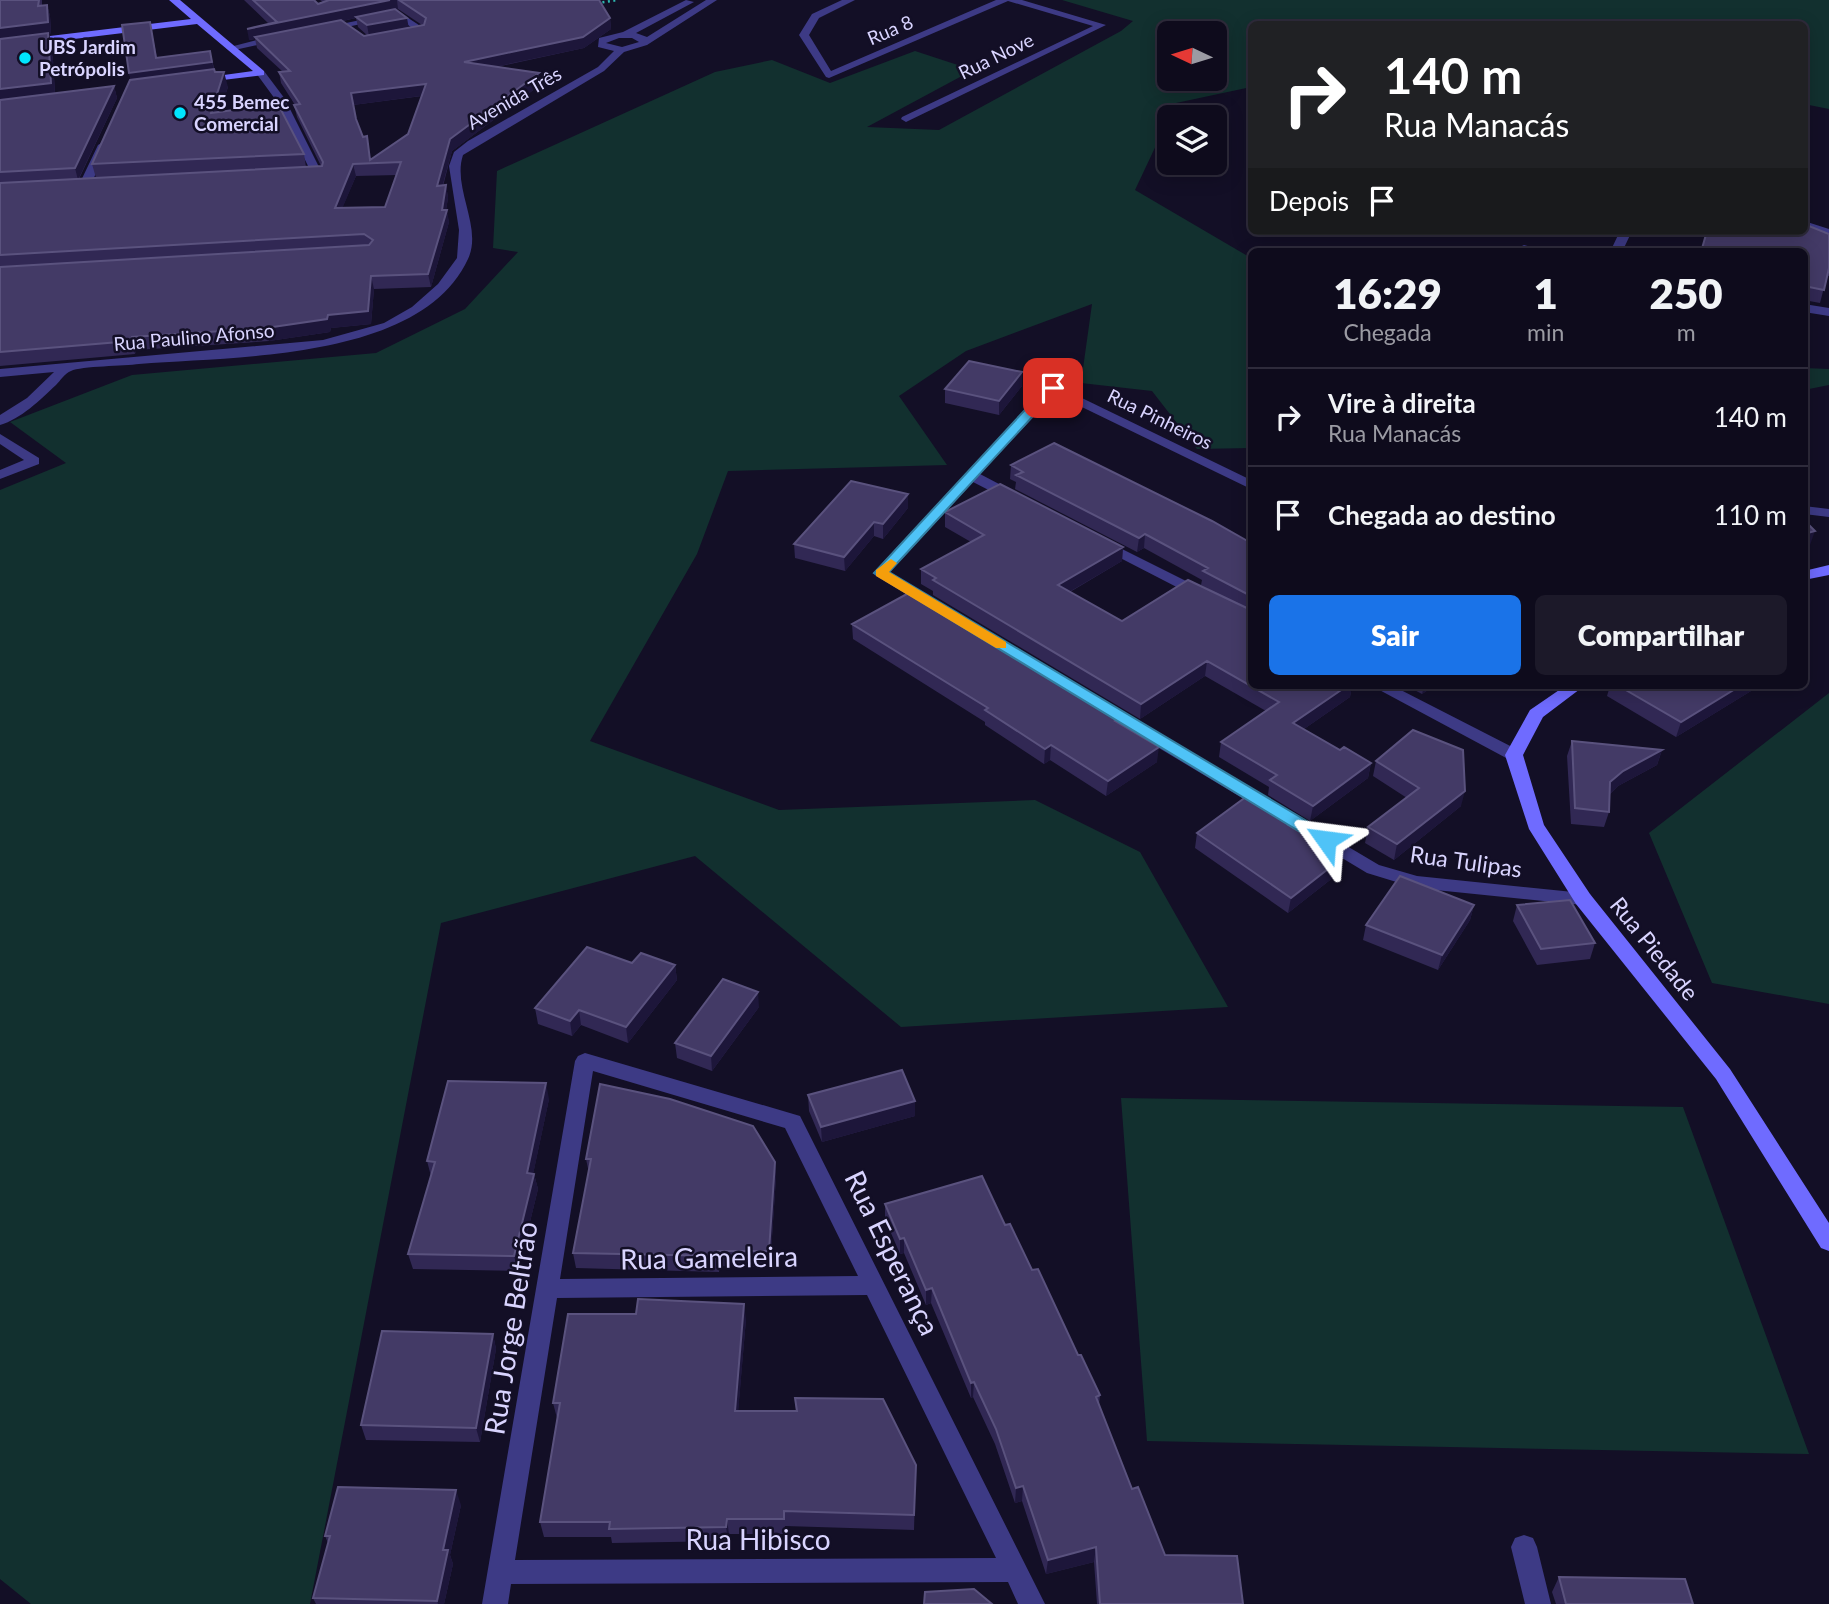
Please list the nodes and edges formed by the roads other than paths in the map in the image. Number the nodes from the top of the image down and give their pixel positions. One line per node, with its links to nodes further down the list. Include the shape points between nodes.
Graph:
1 (174, 0): 7 (street)
2 (692, 0): 13 (street)
3 (712, 0): 14 (street, Avenida Três)
4 (850, 0): 5 (street, Rua 8, via 818,13 806,25 804,35 829,75)
5 (1004, 0)
6 (1012, 0): 20 (street, Rua Nove, via 1101,25)
7 (197, 21): 15 (street); 16 (street)
8 (346, 24): 9 (lane); 10 (lane); 11 (lane, via 399,14 422,31)
9 (319, 30)
10 (356, 33)
11 (411, 33)
12 (292, 35): 16 (lane)
13 (625, 35): 14 (street, via 643,38); 17 (street, via 600,43)
14 (644, 43): 17 (street, Avenida Três)
15 (0, 45)
16 (230, 48): 18 (street)
17 (621, 50): 30 (street, Avenida Três, via 601,69 458,154 454,166 465,230 463,258 442,287)
18 (261, 73): 19 (street); 22 (street, via 280,99 318,175)
19 (194, 82)
20 (906, 119)
21 (106, 139): 25 (street)
22 (291, 176)
23 (98, 186): 25 (street)
24 (70, 187): 25 (street)
25 (84, 187)
26 (1808, 225): 27 (street)
27 (1829, 233)
28 (1808, 309): 29 (street)
29 (1829, 313)
30 (388, 326): 31 (street, Rua Paulino Afonso, via 324,344)
31 (66, 368): 32 (street, Rua Paulino Afonso); 33 (street, via 32,401)
32 (0, 373)
33 (0, 421)
34 (0, 438): 35 (street, via 34,461)
35 (0, 475)
36 (973, 476): 37 (street, Rua Pinheiros, via 1053,388); 38 (street); 45 (street, via 881,573)
37 (1248, 484)
38 (1033, 507)
39 (1808, 510): 40 (street)
40 (1829, 513)
41 (1094, 538): 44 (street)
42 (1829, 570): 43 (street)
43 (1808, 575)
44 (1215, 601)
45 (941, 609)
46 (1386, 689): 49 (street)
47 (1572, 689): 49 (street, via 1536,714)
48 (1085, 695): 50 (street, Rua Tulipas, via 1373,869 1416,882)
49 (1514, 755): 50 (street, Rua Piedade, via 1535,825)
50 (1583, 899): 52 (street, Rua Piedade, via 1723,1074)
51 (585, 1061): 53 (street, Rua Esperança, via 793,1122); 54 (street, Rua Jorge Beltrão)
52 (1829, 1242)
53 (872, 1285): 54 (street, Rua Gameleira); 56 (street, Rua Esperança)
54 (547, 1289): 57 (street, Rua Jorge Beltrão)
55 (1524, 1547): 60 (street)
56 (1016, 1570): 57 (street, Rua Hibisco); 59 (street, Rua Esperança)
57 (500, 1572): 58 (street, Rua Jorge Beltrão)
58 (495, 1604)
59 (1032, 1604)
60 (1538, 1604)

